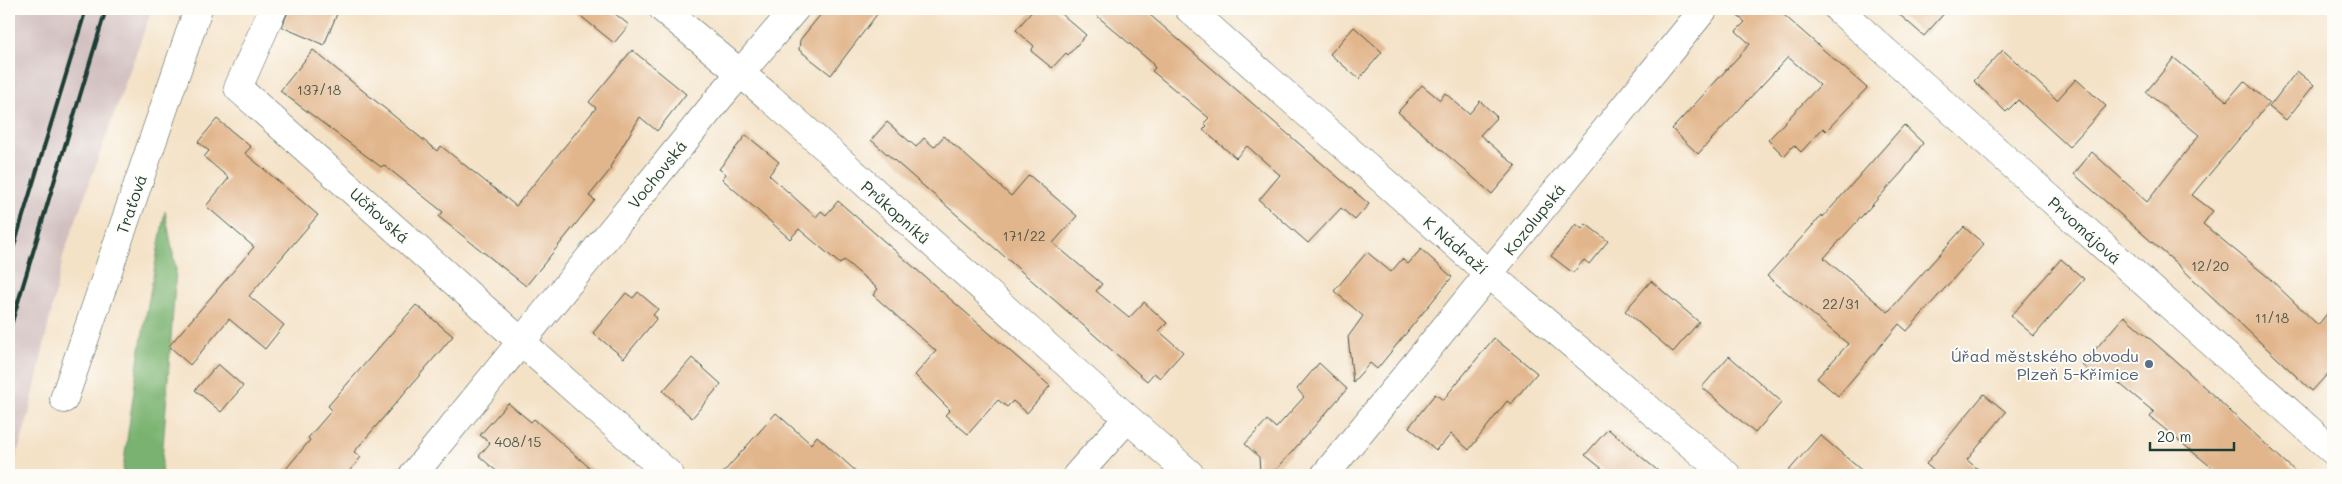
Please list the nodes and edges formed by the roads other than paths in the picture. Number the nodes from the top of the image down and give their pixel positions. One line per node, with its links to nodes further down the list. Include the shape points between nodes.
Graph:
1 (198, 9): 11 (street, Traťová)
2 (273, 9): 10 (street, Učňovská, via 238,88)
3 (663, 9): 8 (street, Průkopníků)
4 (794, 9): 8 (street, Vochovská)
5 (1189, 9): 9 (street, K Nádraží)
6 (1704, 9): 9 (street, Kozolupská)
7 (1838, 9): 13 (street, Prvomájová)
8 (741, 74): 10 (street, Vochovská); 12 (street, Průkopníků)
9 (1490, 274): 18 (street, Kozolupská); 19 (street, K Nádraží)
10 (523, 342): 14 (street); 15 (street, Učňovská)
11 (64, 399)
12 (1126, 420): 16 (street); 17 (street, Průkopníků)
13 (2333, 451)
14 (413, 475)
15 (670, 475)
16 (1077, 475)
17 (1191, 475)
18 (1325, 475)
19 (1727, 475)

